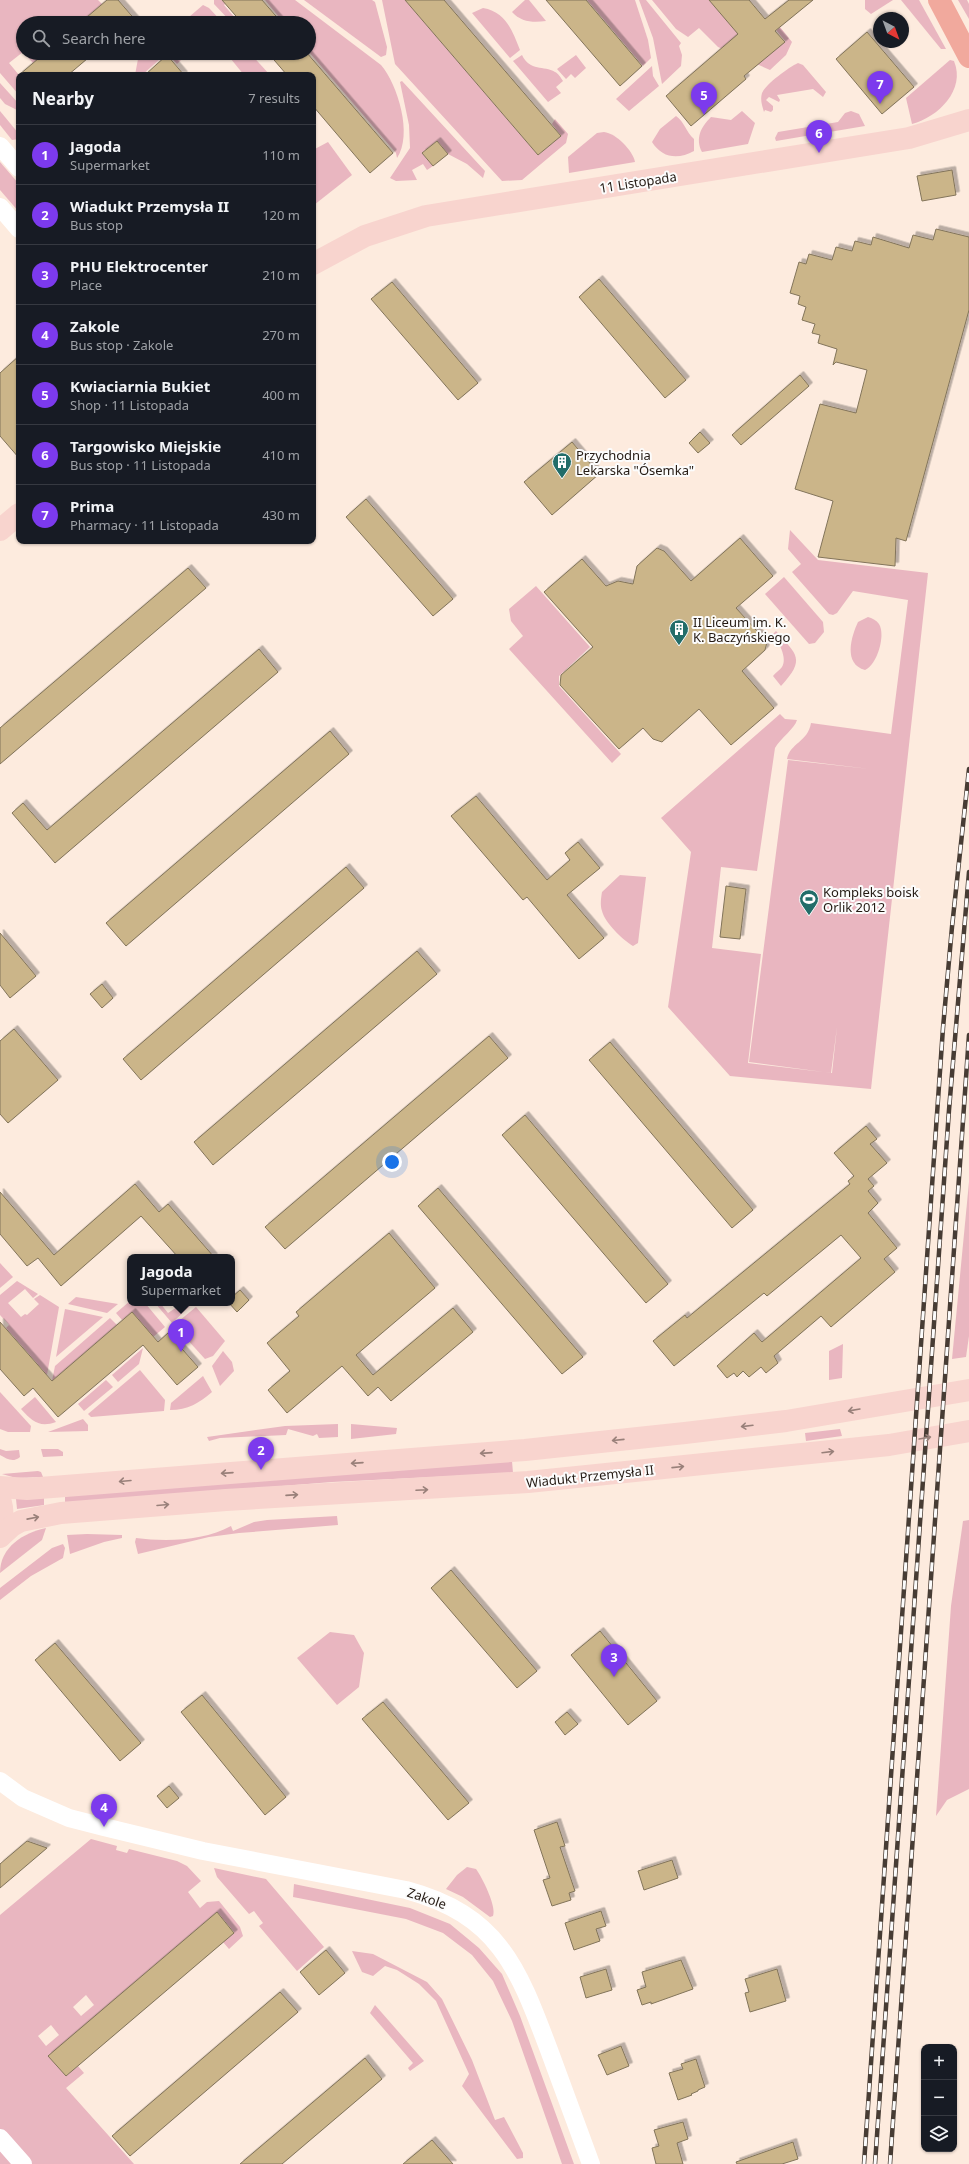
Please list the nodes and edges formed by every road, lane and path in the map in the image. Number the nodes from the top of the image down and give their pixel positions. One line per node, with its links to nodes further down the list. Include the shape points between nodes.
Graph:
1 (939, 0): 2 (main road)
2 (969, 57)
3 (969, 120): 8 (main road, 11 Listopada, via 909,138 426,216 365,236)
4 (0, 146): 5 (street)
5 (16, 165)
6 (0, 207): 7 (street)
7 (16, 226)
8 (316, 262)
9 (16, 517): 10 (main road)
10 (0, 530)
11 (967, 1390): 13 (main road, one-way to 13, via 786,1421 525,1450 27,1489)
12 (965, 1432): 15 (main road, Wiadukt Przemysła II, one-way to 12, via 21,1521 61,1513 296,1495 424,1490 528,1482 789,1456)
13 (0, 1488)
14 (0, 1498): 15 (main road, via 3,1524)
15 (0, 1537)
16 (0, 1781): 19 (street, Zakole, via 23,1798 69,1818 203,1851 406,1890 437,1899 462,1911 497,1942 522,1982)
17 (0, 2138): 18 (street)
18 (23, 2164)
19 (590, 2164)

